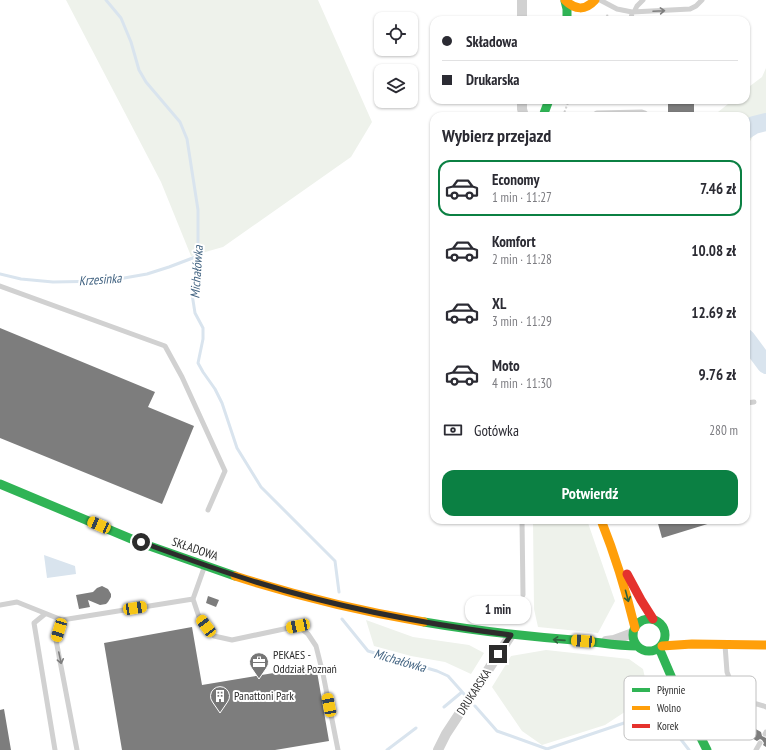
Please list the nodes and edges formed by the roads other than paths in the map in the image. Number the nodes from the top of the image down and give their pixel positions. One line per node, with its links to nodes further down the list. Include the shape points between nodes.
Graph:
1 (522, 0): 8 (street)
2 (595, 0): 6 (street, via 586,10 570,6)
3 (600, 0): 7 (lane, via 617,10)
4 (643, 0): 7 (lane)
5 (702, 0): 7 (lane, one-way to 5, via 690,9)
6 (565, 1): 9 (street)
7 (633, 12): 10 (lane)
8 (522, 16)
9 (567, 16)
10 (632, 16)
11 (0, 286): 15 (lane, via 165,346 225,471)
12 (750, 402): 13 (lane)
13 (754, 402)
14 (0, 484): 19 (street, SKŁADOWA, via 141,542)
15 (208, 510)
16 (522, 524): 20 (lane)
17 (603, 524): 18 (street)
18 (612, 545): 24 (street); 26 (street, one-way to 26)
19 (205, 565): 21 (lane); 28 (street, SKŁADOWA, via 335,604 440,626)
20 (523, 595)
21 (193, 599): 25 (lane); 43 (lane, via 199,617 214,636 232,640 298,626 308,634 316,646)
22 (0, 605): 23 (lane, via 17,602)
23 (45, 614): 25 (lane); 41 (lane, via 34,623)
24 (653, 619): 26 (street, via 644,620); 27 (street, via 661,623)
25 (62, 620): 42 (lane, one-way to 42, via 56,640)
26 (634, 630): 29 (street, via 614,640); 33 (street, via 633,638)
27 (666, 634): 30 (street); 34 (street, via 666,638)
28 (511, 635): 29 (street, SKŁADOWA, one-way to 28); 44 (street, DRUKARSKA)
29 (598, 642): 33 (street, SKŁADOWA)
30 (692, 644): 31 (street); 34 (street)
31 (725, 644): 32 (street); 36 (lane)
32 (766, 645)
33 (637, 646): 34 (street, via 641,649)
34 (657, 649): 35 (street)
35 (670, 676)
36 (729, 676)
37 (756, 704): 38 (lane)
38 (766, 707)
39 (703, 740): 45 (street)
40 (760, 743): 46 (lane)
41 (55, 750)
42 (77, 750)
43 (338, 750)
44 (438, 750)
45 (708, 750)
46 (756, 750)

